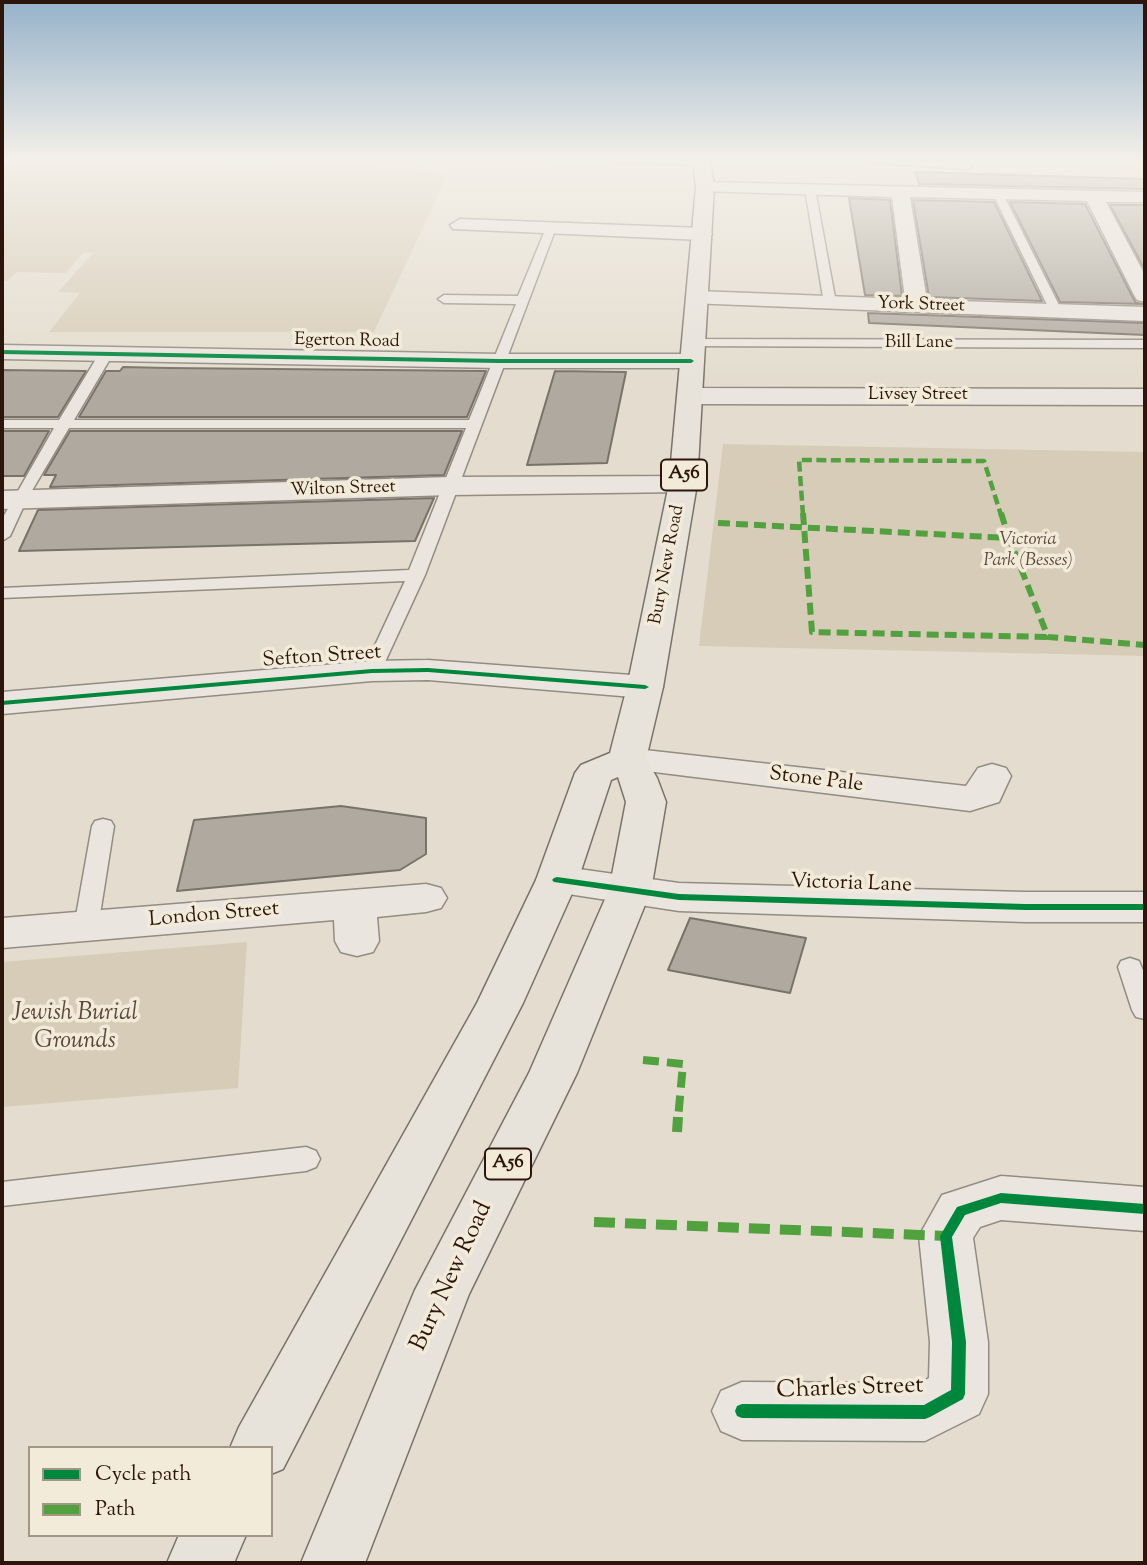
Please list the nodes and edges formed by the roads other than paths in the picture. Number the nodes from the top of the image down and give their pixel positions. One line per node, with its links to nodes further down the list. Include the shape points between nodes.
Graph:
1 (549, 233): 11 (lane)
2 (678, 233): 7 (street)
3 (818, 233): 12 (lane)
4 (906, 233): 13 (street)
5 (1017, 233): 14 (lane)
6 (1113, 233): 8 (street)
7 (702, 234): 9 (highway, Bury New Road / A56)
8 (1145, 295)
9 (697, 298): 12 (street, York Street); 18 (highway, Bury New Road / A56)
10 (444, 299): 11 (lane)
11 (523, 300): 20 (lane)
12 (830, 303): 13 (street, York Street)
13 (917, 306): 14 (street, York Street)
14 (1056, 311): 15 (street, York Street)
15 (1145, 314)
16 (1145, 344): 18 (lane, Bill Lane)
17 (2, 352): 19 (street, Egerton Road)
18 (692, 352): 20 (street, Egerton Road); 21 (highway, Bury New Road / A56)
19 (106, 354): 20 (street, Egerton Road); 24 (lane)
20 (499, 361): 25 (lane)
21 (691, 396): 22 (street, Livsey Street); 26 (highway, Bury New Road / A56)
22 (1145, 397)
23 (2, 424): 24 (lane)
24 (65, 424): 25 (lane); 28 (lane)
25 (475, 424): 27 (lane)
26 (683, 484): 27 (street, Wilton Street); 33 (highway, Bury New Road / A56)
27 (450, 486): 28 (street, Wilton Street); 30 (lane)
28 (11, 499): 29 (lane)
29 (2, 536)
30 (415, 575): 31 (lane); 32 (lane)
31 (2, 593)
32 (372, 671): 33 (street, Sefton Street, via 428,670); 34 (street, Sefton Street)
33 (645, 687): 35 (highway, Bury New Road / A56)
34 (2, 703)
35 (626, 759): 36 (street, Stone Pale, via 970,799 985,793); 38 (highway, via 594,773); 39 (highway, Bury New Road / A56, via 646,802)
36 (992, 776)
37 (103, 826): 42 (lane)
38 (557, 880): 39 (street, Victoria Lane); 50 (highway, via 500,1003)
39 (630, 890): 41 (street, Victoria Lane, via 679,897); 53 (highway, Bury New Road / A56, via 553,1073 443,1290)
40 (426, 898): 42 (street, London Street, via 356,923)
41 (1145, 907)
42 (86, 927): 43 (street, London Street)
43 (2, 933)
44 (1130, 967): 45 (lane)
45 (1145, 1010)
46 (306, 1160): 47 (lane)
47 (2, 1194)
48 (1145, 1209): 49 (street, Charles Street, via 1001,1198 961,1210 946,1236 959,1342 958,1394 925,1412)
49 (742, 1411)
50 (262, 1446)
51 (213, 1537): 52 (highway)
52 (199, 1563)
53 (333, 1563)

